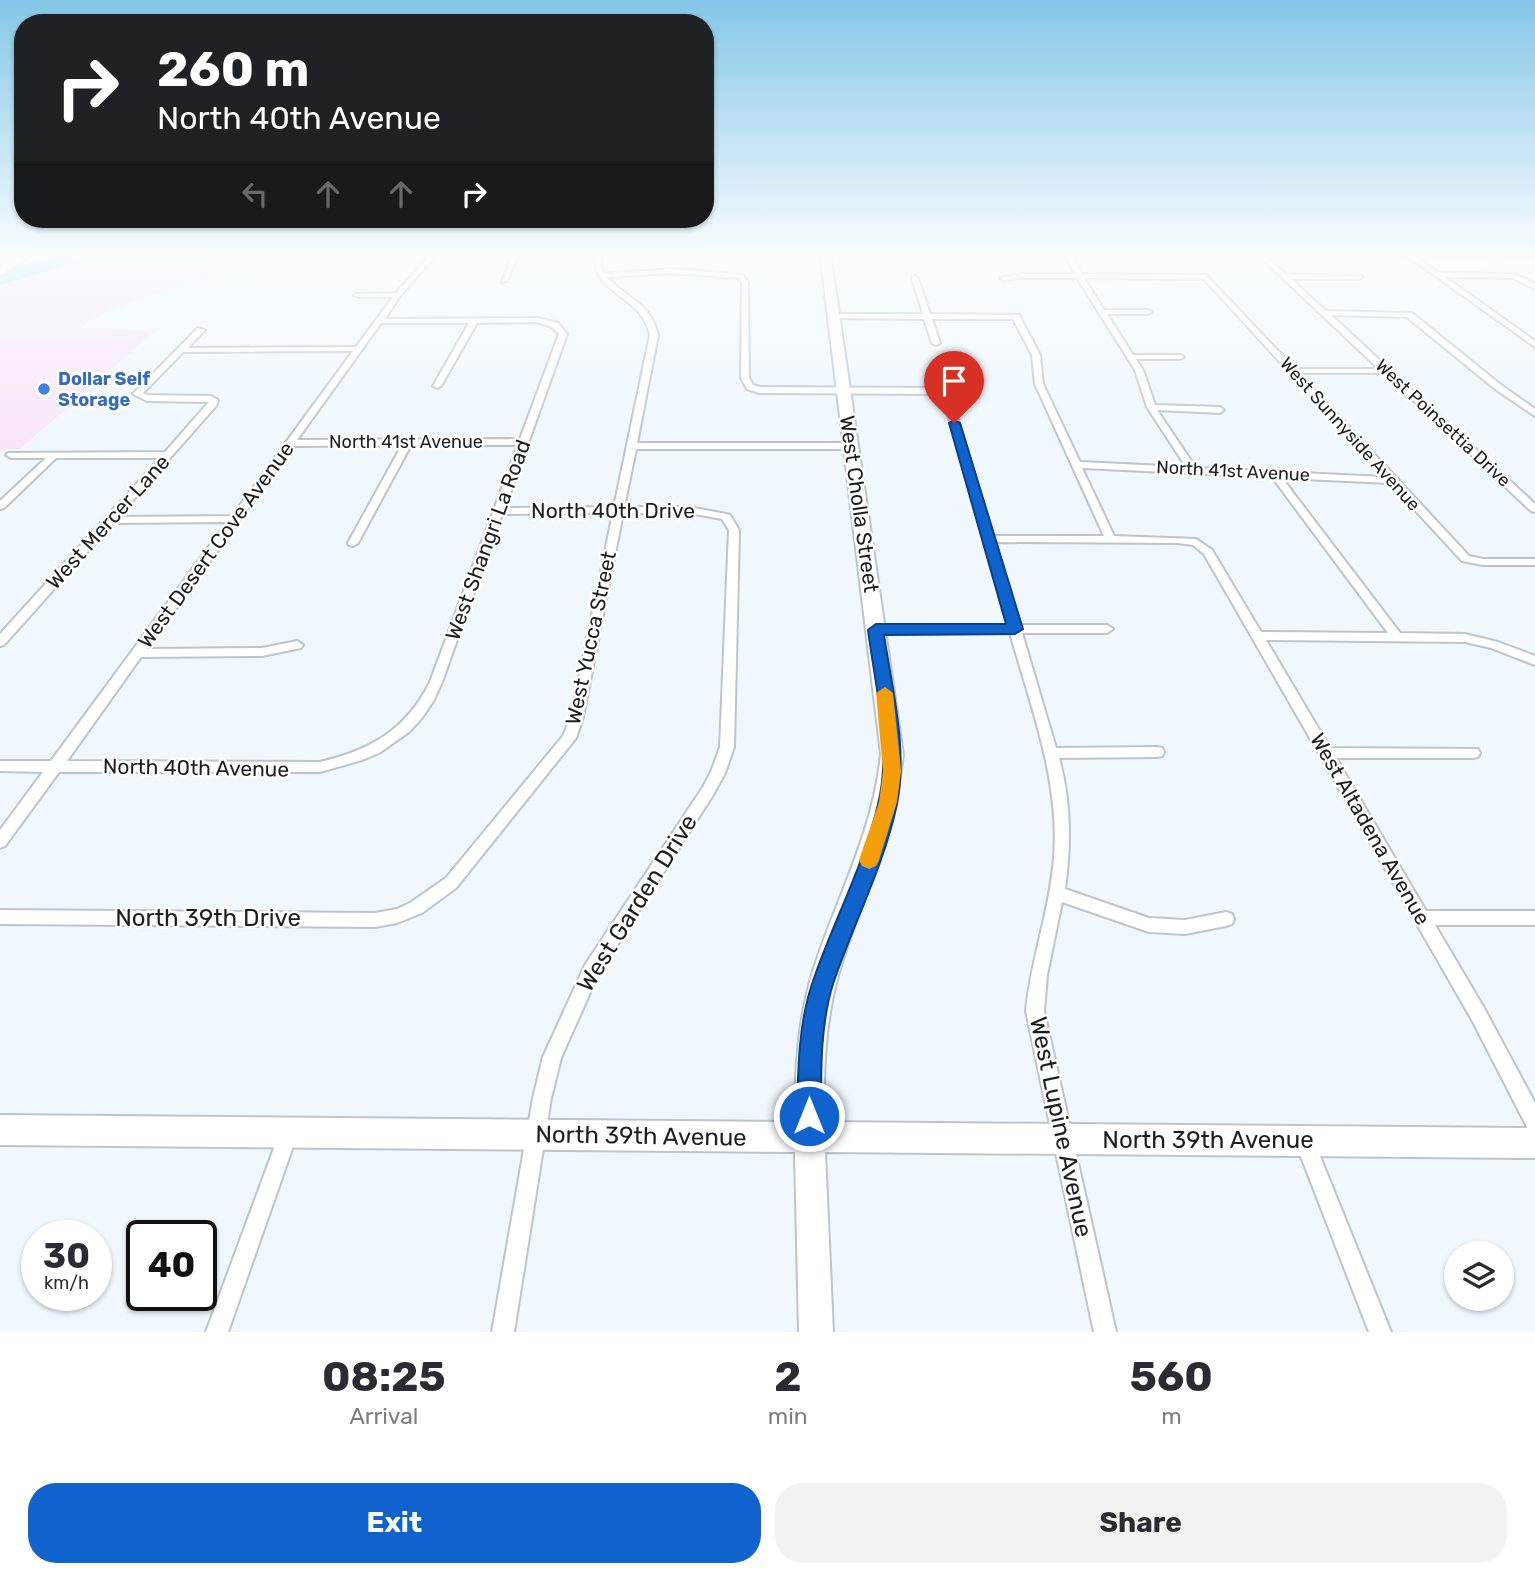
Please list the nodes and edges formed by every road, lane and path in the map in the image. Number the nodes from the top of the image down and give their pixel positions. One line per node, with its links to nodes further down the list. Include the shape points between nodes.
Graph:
1 (384, 314): 12 (street, West Desert Cove Avenue)
2 (652, 314): 34 (street, West Yucca Street, via 654,335)
3 (746, 314): 25 (street, via 745,378 750,387 767,392)
4 (1103, 314): 20 (street)
5 (1240, 314): 22 (street, West Sunnyside Avenue)
6 (1326, 314): 23 (street, West Poinsettia Drive)
7 (1374, 314): 9 (street)
8 (1492, 314): 17 (street)
9 (1409, 315): 30 (street)
10 (834, 316): 11 (street); 25 (street, West Cholla Street)
11 (927, 316): 16 (street); 39 (street, via 1016,317 1036,355 1039,384)
12 (379, 321): 13 (street); 18 (street, West Desert Cove Avenue)
13 (474, 321): 14 (street, via 537,320); 24 (street)
14 (555, 325): 32 (street, West Shangri La Road, via 563,334)
15 (201, 330): 19 (street)
16 (936, 343)
17 (1535, 345)
18 (358, 349): 19 (street); 33 (street, West Desert Cove Avenue)
19 (181, 350): 26 (street, via 138,391)
20 (1131, 357): 21 (street); 28 (street)
21 (1181, 357)
22 (1293, 371): 23 (street); 42 (street, West Sunnyside Avenue)
23 (1386, 371): 44 (street, West Poinsettia Drive)
24 (437, 386)
25 (844, 392): 35 (street, West Cholla Street); 50 (street, West Lupine Avenue, via 944,394)
26 (140, 397): 27 (street)
27 (214, 400): 38 (street, West Mercer Lane)
28 (1151, 407): 29 (street); 40 (street)
29 (1220, 410)
30 (1535, 413)
31 (408, 442): 32 (street, North 41st Avenue); 33 (street, North 41st Avenue); 53 (street)
32 (523, 442): 46 (street, West Shangri La Road)
33 (290, 443): 48 (street, West Desert Cove Avenue)
34 (631, 446): 35 (street); 45 (street, West Yucca Street)
35 (851, 446): 57 (street, West Cholla Street)
36 (11, 455): 37 (street)
37 (54, 455): 38 (street); 43 (street)
38 (168, 455): 49 (street, West Mercer Lane)
39 (1076, 465): 40 (street, North 41st Avenue); 51 (street)
40 (1191, 468): 41 (street, North 41st Avenue)
41 (1274, 473): 42 (street, North 41st Avenue); 59 (street)
42 (1391, 480): 54 (street, West Sunnyside Avenue, via 1466,559)
43 (0, 506)
44 (1535, 509)
45 (618, 510): 46 (street, North 40th Drive); 47 (street, North 40th Drive, via 689,510); 73 (street, West Yucca Street, via 569,738 451,883)
46 (498, 511): 64 (street, West Shangri La Road, via 429,699 417,717)
47 (726, 517): 81 (street, West Garden Drive, via 734,530 727,747 708,791 591,971 552,1057)
48 (235, 519): 49 (street); 62 (street, West Desert Cove Avenue)
49 (110, 520): 60 (street, West Mercer Lane)
50 (988, 539): 51 (street); 55 (street, West Lupine Avenue)
51 (1110, 539): 52 (street)
52 (1196, 542): 58 (street, West Altadena Avenue, via 1208,552)
53 (353, 543)
54 (1535, 562)
55 (1015, 629): 56 (street); 57 (street); 66 (street, West Lupine Avenue)
56 (1107, 629)
57 (876, 630): 82 (street, West Cholla Street, via 892,754 888,802 818,1003 810,1054)
58 (1257, 636): 59 (street); 67 (street, West Altadena Avenue)
59 (1396, 636): 63 (street, via 1465,638)
60 (0, 642)
61 (297, 645): 62 (street, via 262,652)
62 (138, 653): 70 (street, West Desert Cove Avenue)
63 (1535, 662)
64 (387, 743): 70 (street, North 40th Avenue, via 346,762 300,769)
65 (1157, 752): 66 (street)
66 (1051, 753): 72 (street, West Lupine Avenue, via 1060,812)
67 (1325, 753): 68 (street); 75 (street, West Altadena Avenue)
68 (1473, 753)
69 (0, 766): 70 (street, North 40th Avenue)
70 (55, 766): 71 (street, West Desert Cove Avenue)
71 (0, 842)
72 (1056, 893): 77 (street, via 1149,925 1185,927); 83 (street, West Lupine Avenue, via 1035,1011)
73 (414, 910): 74 (street, North 39th Drive, via 375,920)
74 (0, 917)
75 (1422, 918): 76 (street); 78 (street, West Altadena Avenue)
76 (1535, 918)
77 (1226, 919)
78 (1535, 1122)
79 (0, 1130): 80 (street, North 39th Avenue)
80 (289, 1132): 81 (street, North 39th Avenue); 86 (street)
81 (536, 1134): 82 (street, North 39th Avenue); 87 (street, West Garden Drive)
82 (810, 1139): 83 (street, North 39th Avenue); 88 (street, West Cholla Street)
83 (1062, 1139): 84 (street, North 39th Avenue); 89 (street, West Lupine Avenue)
84 (1304, 1141): 85 (street, North 39th Avenue); 90 (street)
85 (1535, 1143)
86 (217, 1332)
87 (503, 1332)
88 (816, 1332)
89 (1105, 1332)
90 (1380, 1332)

